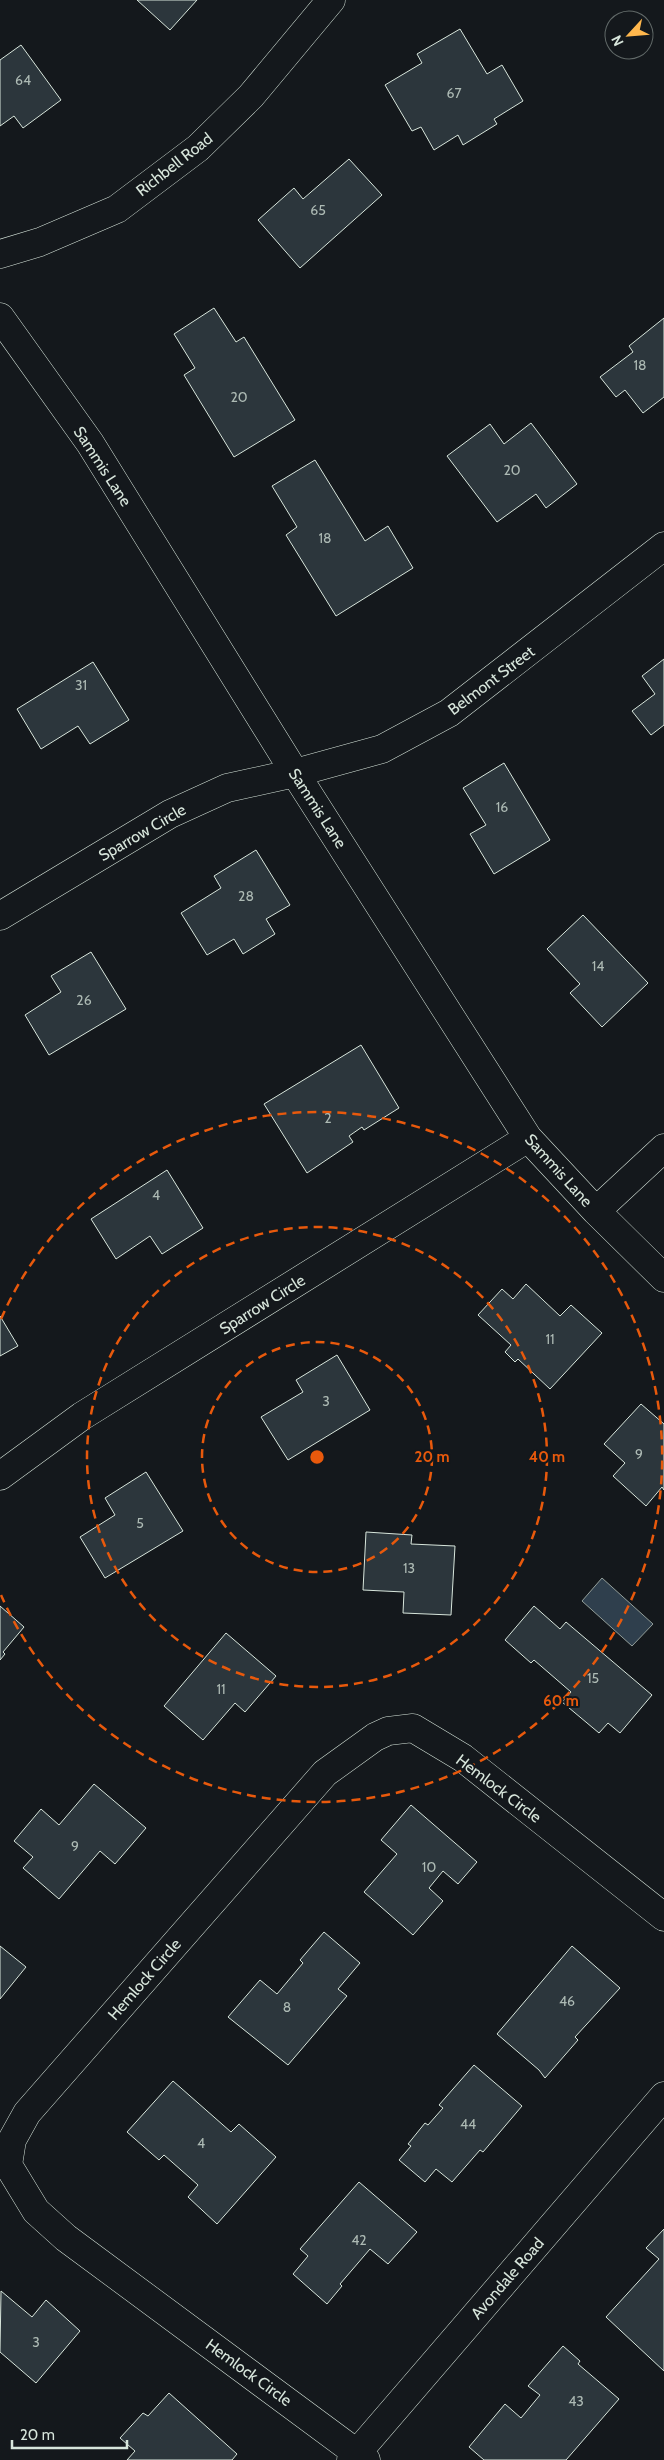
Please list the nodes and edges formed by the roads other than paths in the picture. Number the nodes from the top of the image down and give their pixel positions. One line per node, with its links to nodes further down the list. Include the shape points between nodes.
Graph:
1 (331, 0): 2 (street, Richbell Road, via 252,96 198,148 117,209 40,242)
2 (0, 254)
3 (0, 317): 5 (street, Sammis Lane, via 90,443)
4 (664, 546): 5 (street, Belmont Street, via 449,713 382,749)
5 (295, 773): 6 (street, Sparrow Circle, via 227,788 170,814); 7 (street, Sammis Lane)
6 (0, 916)
7 (528, 1138): 9 (street, Sammis Lane); 11 (street, Sparrow Circle, via 82,1416)
8 (664, 1148): 9 (street)
9 (596, 1211): 10 (street, Sammis Lane)
10 (664, 1278)
11 (0, 1476)
12 (664, 1917): 14 (street, Hemlock Circle, via 463,1758 412,1728 388,1731 325,1773 27,2113 12,2140 8,2166 36,2211 66,2238)
13 (664, 2096): 14 (street, Avondale Road)
14 (358, 2457)

